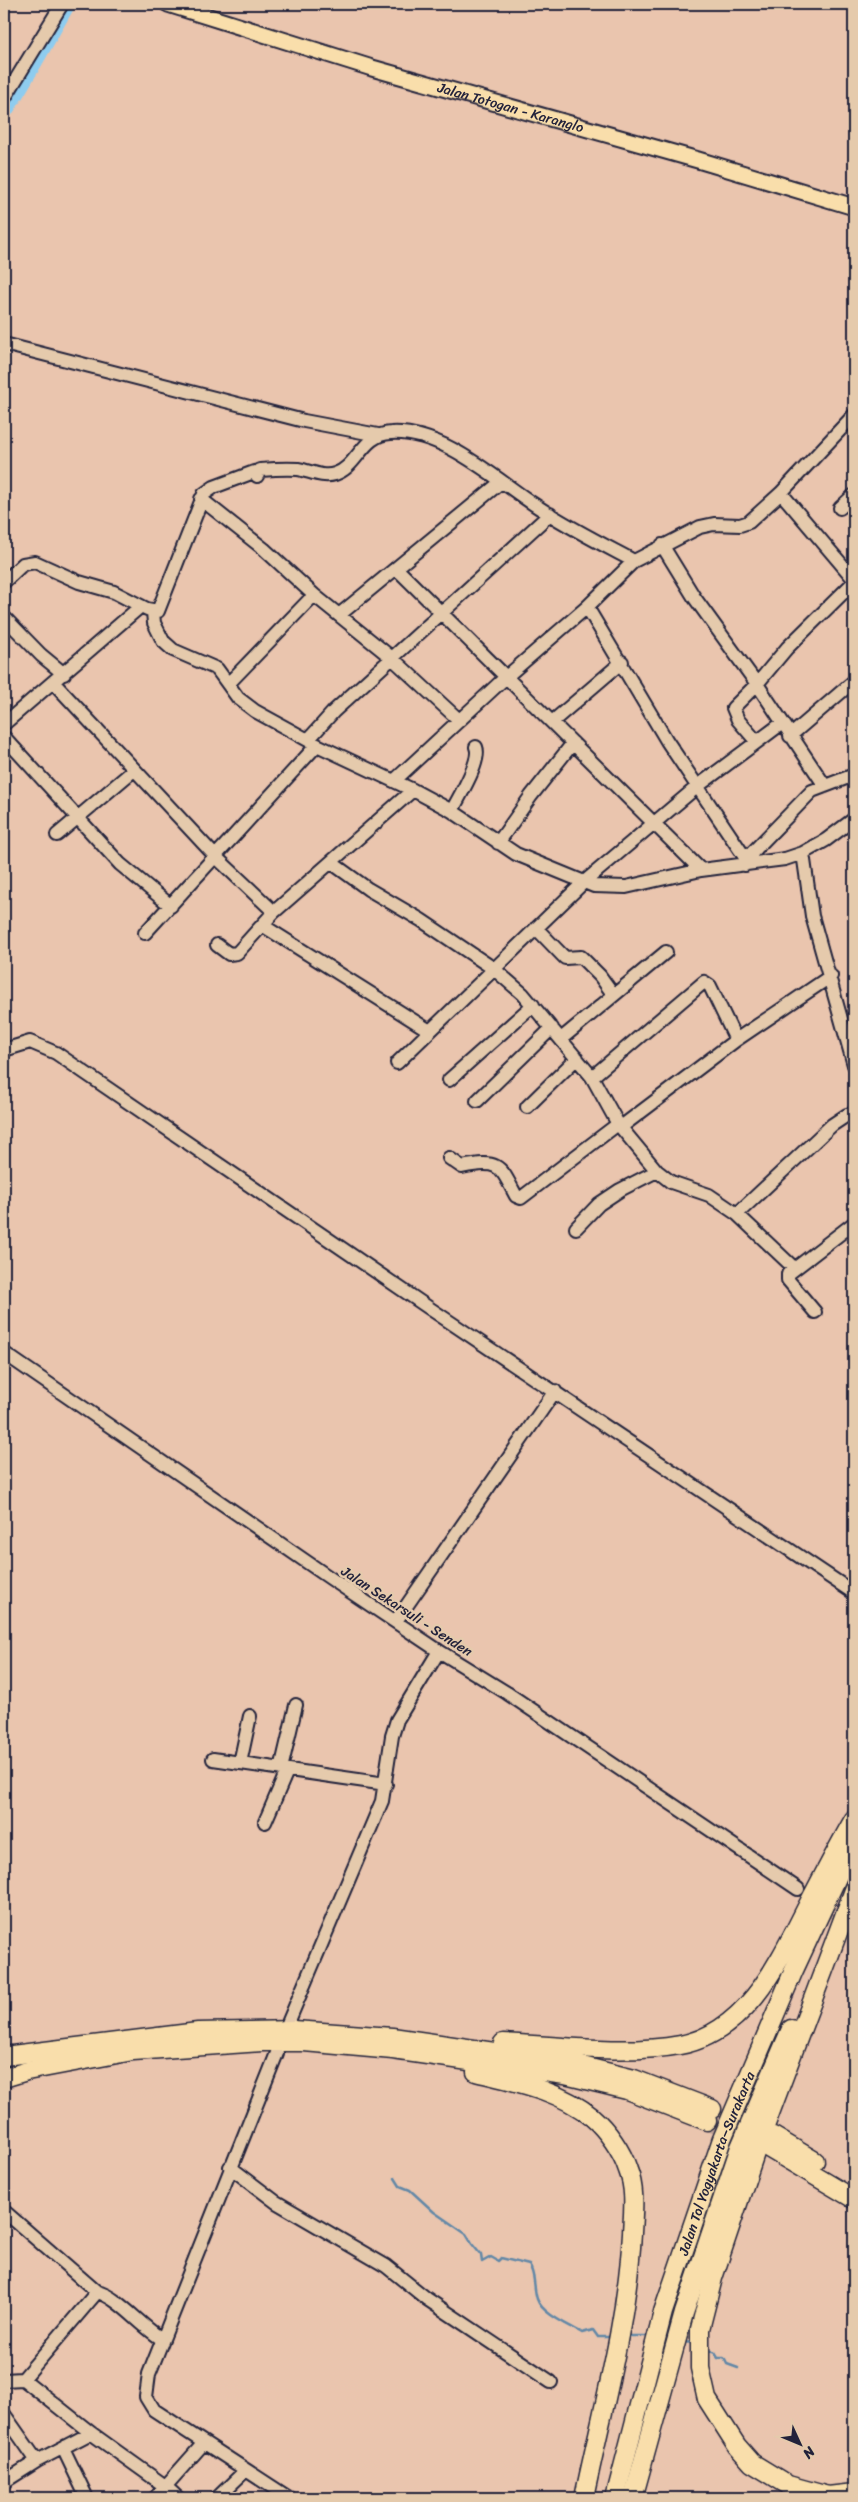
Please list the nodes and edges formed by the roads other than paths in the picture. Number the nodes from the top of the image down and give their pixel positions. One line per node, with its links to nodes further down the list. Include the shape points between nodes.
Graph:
1 (62, 4): 3 (street)
2 (168, 4): 4 (main road, Jalan Totogan - Karanglo, via 372,68)
3 (4, 99)
4 (854, 207)
5 (4, 344): 7 (street, via 278,415)
6 (853, 419): 9 (street)
7 (378, 436): 8 (street, via 401,433 431,440); 11 (street, via 342,470 333,474 298,469 260,470 257,476 254,472 214,487)
8 (500, 482): 13 (street); 16 (street)
9 (781, 493): 14 (street, via 745,524 707,526); 17 (street)
10 (854, 495): 12 (street)
11 (201, 499): 19 (street, via 264,549); 22 (street, via 160,610)
12 (840, 508)
13 (550, 514): 15 (street); 23 (street)
14 (662, 545): 15 (street); 33 (street, via 694,597)
15 (634, 560): 21 (street)
16 (396, 568): 23 (street); 24 (street)
17 (854, 581): 33 (street, via 787,648)
18 (4, 582): 20 (street, via 24,564 35,562 79,582 120,594)
19 (314, 595): 24 (street); 32 (street)
20 (141, 606): 22 (street); 28 (street)
21 (587, 607): 27 (street); 29 (street)
22 (153, 612): 32 (street, via 154,623 173,650 217,669)
23 (441, 613): 26 (street); 29 (street)
24 (340, 615): 26 (street)
25 (4, 617): 28 (street, via 40,655)
26 (392, 658): 34 (street); 40 (street, via 334,711)
27 (622, 662): 35 (street); 47 (street, via 666,741)
28 (64, 674): 31 (street)
29 (506, 677): 34 (street); 35 (street)
30 (854, 681): 38 (street)
31 (54, 683): 36 (street); 44 (street)
32 (228, 684): 40 (street, via 238,698 255,711)
33 (757, 684): 37 (street); 41 (street, via 733,710)
34 (459, 720): 46 (street)
35 (552, 722): 42 (street)
36 (4, 724)
37 (781, 724): 38 (street); 41 (street)
38 (790, 736): 48 (street)
39 (4, 737): 51 (street)
40 (313, 742): 46 (street); 57 (street)
41 (757, 742): 47 (street)
42 (573, 743): 53 (street); 55 (street)
43 (476, 747): 50 (street, via 475,764)
44 (134, 770): 51 (street); 57 (street)
45 (854, 775): 48 (street)
46 (395, 780): 49 (street)
47 (698, 786): 53 (street); 58 (street)
48 (825, 786): 58 (street, via 806,796)
49 (413, 790): 50 (street); 59 (street)
50 (452, 812): 55 (street)
51 (78, 818): 54 (street); 62 (street, via 120,864)
52 (854, 819): 56 (street)
53 (655, 823): 60 (street); 61 (street)
54 (57, 835)
55 (498, 843): 61 (street)
56 (803, 853): 58 (street, via 772,862); 70 (street, via 812,916)
57 (216, 857): 62 (street); 63 (street)
58 (746, 862): 60 (street)
59 (332, 863): 63 (street); 69 (street)
60 (701, 870): 61 (street, via 617,888)
61 (583, 883): 65 (street)
62 (171, 906): 66 (street)
63 (274, 912): 64 (street)
64 (262, 925): 67 (street, via 235,954 227,953); 74 (street)
65 (536, 928): 69 (street); 71 (street, via 565,958 581,957)
66 (145, 933)
67 (217, 945)
68 (666, 952): 71 (street)
69 (494, 969): 72 (street); 74 (street)
70 (830, 976): 76 (street); 79 (street)
71 (613, 994): 75 (street)
72 (533, 1005): 73 (street); 82 (street)
73 (552, 1028): 75 (street); 83 (street)
74 (430, 1031): 80 (street)
75 (561, 1039): 78 (street)
76 (736, 1040): 81 (street, via 710,986 704,982); 86 (street)
77 (4, 1050): 95 (street, via 30,1042 56,1053)
78 (577, 1058): 81 (street); 84 (street)
79 (854, 1062)
80 (397, 1063)
81 (592, 1078): 86 (street)
82 (449, 1080)
83 (477, 1102)
84 (527, 1107)
85 (854, 1114): 89 (street, via 832,1125)
86 (620, 1125): 87 (street, via 521,1198 516,1196 500,1169 481,1163 462,1167); 88 (street)
87 (449, 1158)
88 (657, 1171): 89 (street, via 671,1182 708,1195); 91 (street, via 600,1204)
89 (737, 1214): 92 (street)
90 (854, 1223): 92 (street)
91 (576, 1228)
92 (794, 1268): 93 (street, via 788,1274 788,1280)
93 (815, 1312)
94 (4, 1353): 97 (street, Jalan Sekarsuli - Senden)
95 (555, 1392): 96 (street); 97 (street)
96 (854, 1593)
97 (396, 1621): 98 (street, Jalan Sekarsuli - Senden)
98 (439, 1651): 104 (street, via 397,1720); 108 (street, Jalan Sekarsuli - Senden, via 507,1693)
99 (296, 1705): 103 (street)
100 (250, 1716): 102 (street)
101 (213, 1759): 102 (street)
102 (240, 1763): 103 (street)
103 (284, 1770): 104 (street); 106 (street)
104 (386, 1784): 110 (street, via 361,1855)
105 (854, 1819): 111 (highway, via 782,1955 751,2001 725,2026 705,2038 652,2049)
106 (265, 1822)
107 (854, 1841): 140 (highway, Jalan Tol Yogyakarta–Surakarta, via 794,1970 722,2139 663,2312)
108 (798, 1889)
109 (854, 1889): 133 (highway, via 712,2278 700,2329 700,2368 708,2399 737,2446 752,2463 788,2485 828,2496); 141 (highway, Jalan Tol Yogyakarta–Surakarta, via 740,2147 684,2314)
110 (288, 2023)
111 (393, 2044): 113 (highway, via 294,2030 246,2029); 114 (highway, via 262,2042 133,2051); 115 (highway, via 566,2075); 139 (highway, via 541,2089 568,2101 592,2117 614,2143 628,2170 634,2199 626,2293)
112 (277, 2053): 116 (street)
113 (4, 2056)
114 (4, 2078)
115 (710, 2115)
116 (230, 2167): 121 (street); 124 (street, via 276,2202 379,2262 427,2299)
117 (854, 2185): 118 (highway, via 770,2142)
118 (854, 2199)
119 (4, 2211): 120 (street)
120 (97, 2292): 121 (street); 122 (street)
121 (162, 2339): 127 (street, via 146,2384 147,2402)
122 (23, 2379): 123 (street); 126 (street)
123 (4, 2380)
124 (551, 2382)
125 (4, 2414): 129 (street)
126 (91, 2434): 128 (street); 132 (street)
127 (204, 2444): 130 (street); 132 (street)
128 (63, 2448): 129 (street); 134 (street)
129 (38, 2460): 131 (street)
130 (246, 2470): 137 (street); 138 (street)
131 (4, 2482)
132 (165, 2486): 135 (street); 136 (street)
133 (854, 2493)
134 (87, 2498)
135 (155, 2498)
136 (178, 2498)
137 (216, 2498)
138 (290, 2498)
139 (584, 2498)
140 (615, 2498)
141 (633, 2498)

